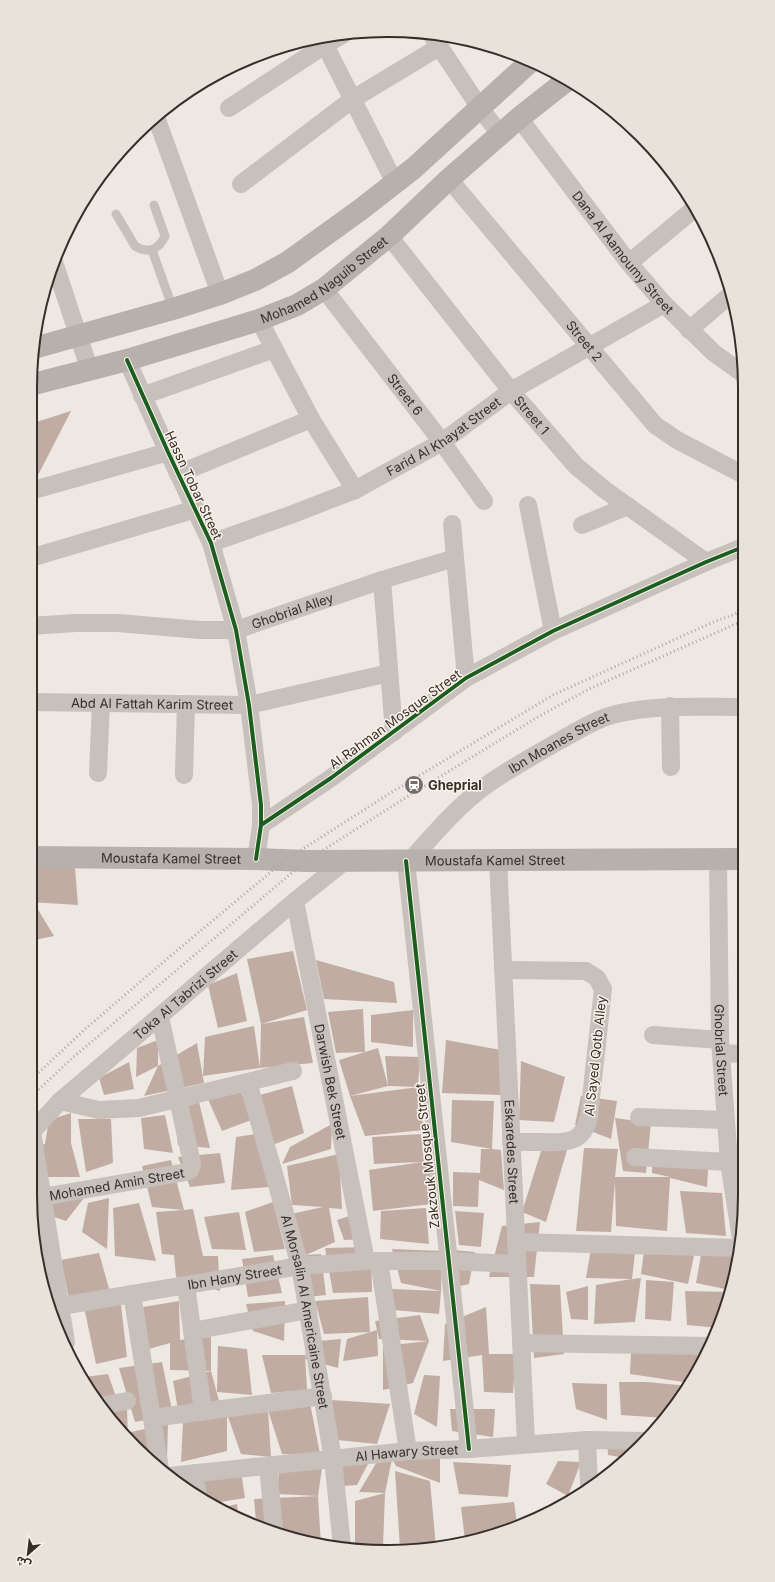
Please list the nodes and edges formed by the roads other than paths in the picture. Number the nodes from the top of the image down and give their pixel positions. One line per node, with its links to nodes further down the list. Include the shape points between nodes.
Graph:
1 (435, 40): 6 (street); 8 (street)
2 (324, 43): 6 (street)
3 (319, 44): 7 (street)
4 (526, 66): 8 (main road)
5 (563, 84): 9 (main road, Mohamed Naguib Street)
6 (353, 99): 13 (street); 14 (street)
7 (229, 108)
8 (480, 108): 11 (street); 13 (main road)
9 (519, 118): 11 (main road, Mohamed Naguib Street); 20 (street, Dana Al Aamoumy Street)
10 (158, 122): 23 (street)
11 (500, 134): 12 (main road, Mohamed Naguib Street)
12 (449, 179): 18 (main road, Mohamed Naguib Street); 31 (street, Street 2)
13 (395, 182): 23 (main road, via 288,262 255,280)
14 (241, 184)
15 (154, 205): 19 (lane, via 165,236)
16 (691, 212): 20 (street)
17 (116, 214): 19 (lane, via 135,246)
18 (389, 236): 22 (main road, Mohamed Naguib Street); 37 (street, Street 1)
19 (152, 250): 26 (lane)
20 (629, 264): 25 (street, Dana Al Aamoumy Street)
21 (57, 272): 29 (street)
22 (324, 289): 27 (main road, Mohamed Naguib Street, via 297,305); 40 (street, Street 6)
23 (220, 294): 26 (main road)
24 (726, 298): 28 (street)
25 (664, 304): 28 (street, Dana Al Aamoumy Street); 31 (street, Farid Al Khayat Street)
26 (173, 309): 29 (main road)
27 (259, 320): 32 (street); 33 (main road, Mohamed Naguib Street)
28 (689, 330): 34 (street, Dana Al Aamoumy Street)
29 (78, 336): 30 (main road); 35 (street)
30 (40, 346)
31 (588, 347): 37 (street, Farid Al Khayat Street); 42 (street, Street 2, via 655,425 677,440)
32 (274, 349): 38 (street); 39 (street)
33 (127, 360): 35 (main road, Mohamed Naguib Street); 38 (street, Hassn Tobar Street)
34 (737, 370)
35 (90, 371): 36 (main road, Mohamed Naguib Street)
36 (37, 383)
37 (511, 391): 40 (street, Farid Al Khayat Street); 48 (street, Street 1, via 576,466)
38 (142, 396): 41 (street, Hassn Tobar Street)
39 (311, 419): 43 (street); 45 (street)
40 (442, 442): 45 (street, Farid Al Khayat Street); 46 (street, Street 6)
41 (168, 452): 43 (street, Hassn Tobar Street); 44 (street)
42 (738, 472)
43 (178, 474): 49 (street, Hassn Tobar Street)
44 (37, 489)
45 (355, 490): 52 (street, Farid Al Khayat Street)
46 (484, 501)
47 (528, 505): 60 (street)
48 (628, 506): 51 (street); 56 (street, Street 1)
49 (196, 509): 52 (street, Hassn Tobar Street); 54 (street)
50 (452, 524): 55 (street)
51 (582, 525)
52 (211, 543): 59 (street, Hassn Tobar Street)
53 (738, 549): 56 (street, Al Rahman Mosque Street)
54 (37, 556)
55 (455, 558): 57 (street, Ghobrial Alley); 62 (street)
56 (706, 562): 60 (street, Al Rahman Mosque Street)
57 (382, 580): 59 (street, Ghobrial Alley); 61 (street)
58 (37, 625): 59 (street, Ghobrial Alley, via 76,622)
59 (236, 630): 66 (street, Hassn Tobar Street)
60 (553, 631): 62 (street, Al Rahman Mosque Street)
61 (390, 672): 66 (street, Abd Al Fattah Karim Street); 69 (street)
62 (466, 678): 69 (street, Al Rahman Mosque Street)
63 (37, 702): 64 (street, Abd Al Fattah Karim Street)
64 (101, 703): 65 (street, Abd Al Fattah Karim Street); 71 (street)
65 (186, 704): 66 (street, Abd Al Fattah Karim Street); 72 (street)
66 (249, 705): 73 (street, Hassn Tobar Street)
67 (670, 706): 68 (street, Ibn Moanes Street); 70 (street); 80 (street, Ibn Moanes Street, via 615,714 599,719 536,754 488,784 466,802)
68 (738, 707)
69 (394, 732): 73 (street, Al Rahman Mosque Street)
70 (671, 767)
71 (98, 773)
72 (184, 775)
73 (261, 825): 75 (street, Hassn Tobar Street)
74 (37, 857): 75 (main road, Moustafa Kamel Street)
75 (256, 859): 79 (main road, Moustafa Kamel Street)
76 (738, 859): 78 (main road, Moustafa Kamel Street)
77 (498, 860): 78 (main road, Moustafa Kamel Street); 80 (main road, Moustafa Kamel Street); 82 (street, Eskaredes Street)
78 (718, 860): 85 (street, Ghobrial Street)
79 (345, 861): 80 (main road, Moustafa Kamel Street); 81 (street, Toka Al Tabrizi Street)
80 (408, 861): 103 (street, Zakzouk Mosque Street)
81 (295, 901): 83 (street, Toka Al Tabrizi Street); 102 (street, Darwish Bek Street)
82 (503, 970): 94 (street, Eskaredes Street); 94 (street, Al Sayed Qotb Alley, via 586,971 597,978 603,988 588,1124 584,1131 571,1141 562,1143)
83 (160, 1017): 89 (street, Mohamed Amin Street); 90 (street, Toka Al Tabrizi Street)
84 (653, 1036): 85 (street)
85 (721, 1046): 86 (street); 92 (street, Ghobrial Street)
86 (738, 1052)
87 (293, 1071): 88 (street)
88 (248, 1082): 89 (street); 105 (street, Al Morsalin Al Americaine Street)
89 (178, 1099): 90 (street, via 139,1108 99,1110); 97 (street, Mohamed Amin Street, via 192,1163 188,1172)
90 (60, 1101): 93 (street, Toka Al Tabrizi Street)
91 (639, 1117): 92 (street)
92 (725, 1120): 96 (street, Ghobrial Street)
93 (37, 1126)
94 (512, 1142): 100 (street, Eskaredes Street)
95 (635, 1157): 96 (street)
96 (729, 1162): 99 (street, Ghobrial Street)
97 (37, 1198)
98 (37, 1199): 108 (street)
99 (737, 1214)
100 (516, 1242): 101 (street); 104 (street, Eskaredes Street)
101 (734, 1248)
102 (373, 1261): 103 (street, Ibn Hany Street); 105 (street, Ibn Hany Street); 123 (street, Darwish Bek Street)
103 (449, 1261): 104 (street, Ibn Hany Street); 122 (street, Zakzouk Mosque Street)
104 (517, 1264): 112 (street, Eskaredes Street)
105 (300, 1266): 106 (street, Ibn Hany Street); 110 (street, Al Morsalin Al Americaine Street)
106 (186, 1285): 107 (street, Ibn Hany Street); 111 (street)
107 (132, 1294): 109 (street, Ibn Hany Street); 118 (street)
108 (54, 1300)
109 (55, 1307)
110 (308, 1310): 111 (street); 114 (street, Al Morsalin Al Americaine Street)
111 (192, 1331): 117 (street)
112 (521, 1343): 113 (street); 121 (street, Eskaredes Street)
113 (704, 1346)
114 (323, 1396): 117 (street); 124 (street, Al Morsalin Al Americaine Street)
115 (127, 1401): 116 (street)
116 (107, 1405)
117 (202, 1412): 118 (street)
118 (152, 1418): 125 (street)
119 (587, 1440): 120 (street, Al Hawary Street); 121 (street, Al Hawary Street); 129 (street)
120 (636, 1441)
121 (526, 1443): 122 (street, Al Hawary Street)
122 (469, 1449): 123 (street, Al Hawary Street)
123 (408, 1451): 124 (street, Al Hawary Street)
124 (333, 1459): 126 (street, Al Hawary Street); 132 (street, Al Morsalin Al Americaine Street)
125 (159, 1460)
126 (268, 1466): 127 (street, Al Hawary Street); 131 (street)
127 (194, 1473): 128 (street, Al Hawary Street); 130 (street)
128 (177, 1475)
129 (588, 1482)
130 (197, 1488)
131 (274, 1526)
132 (342, 1542)

